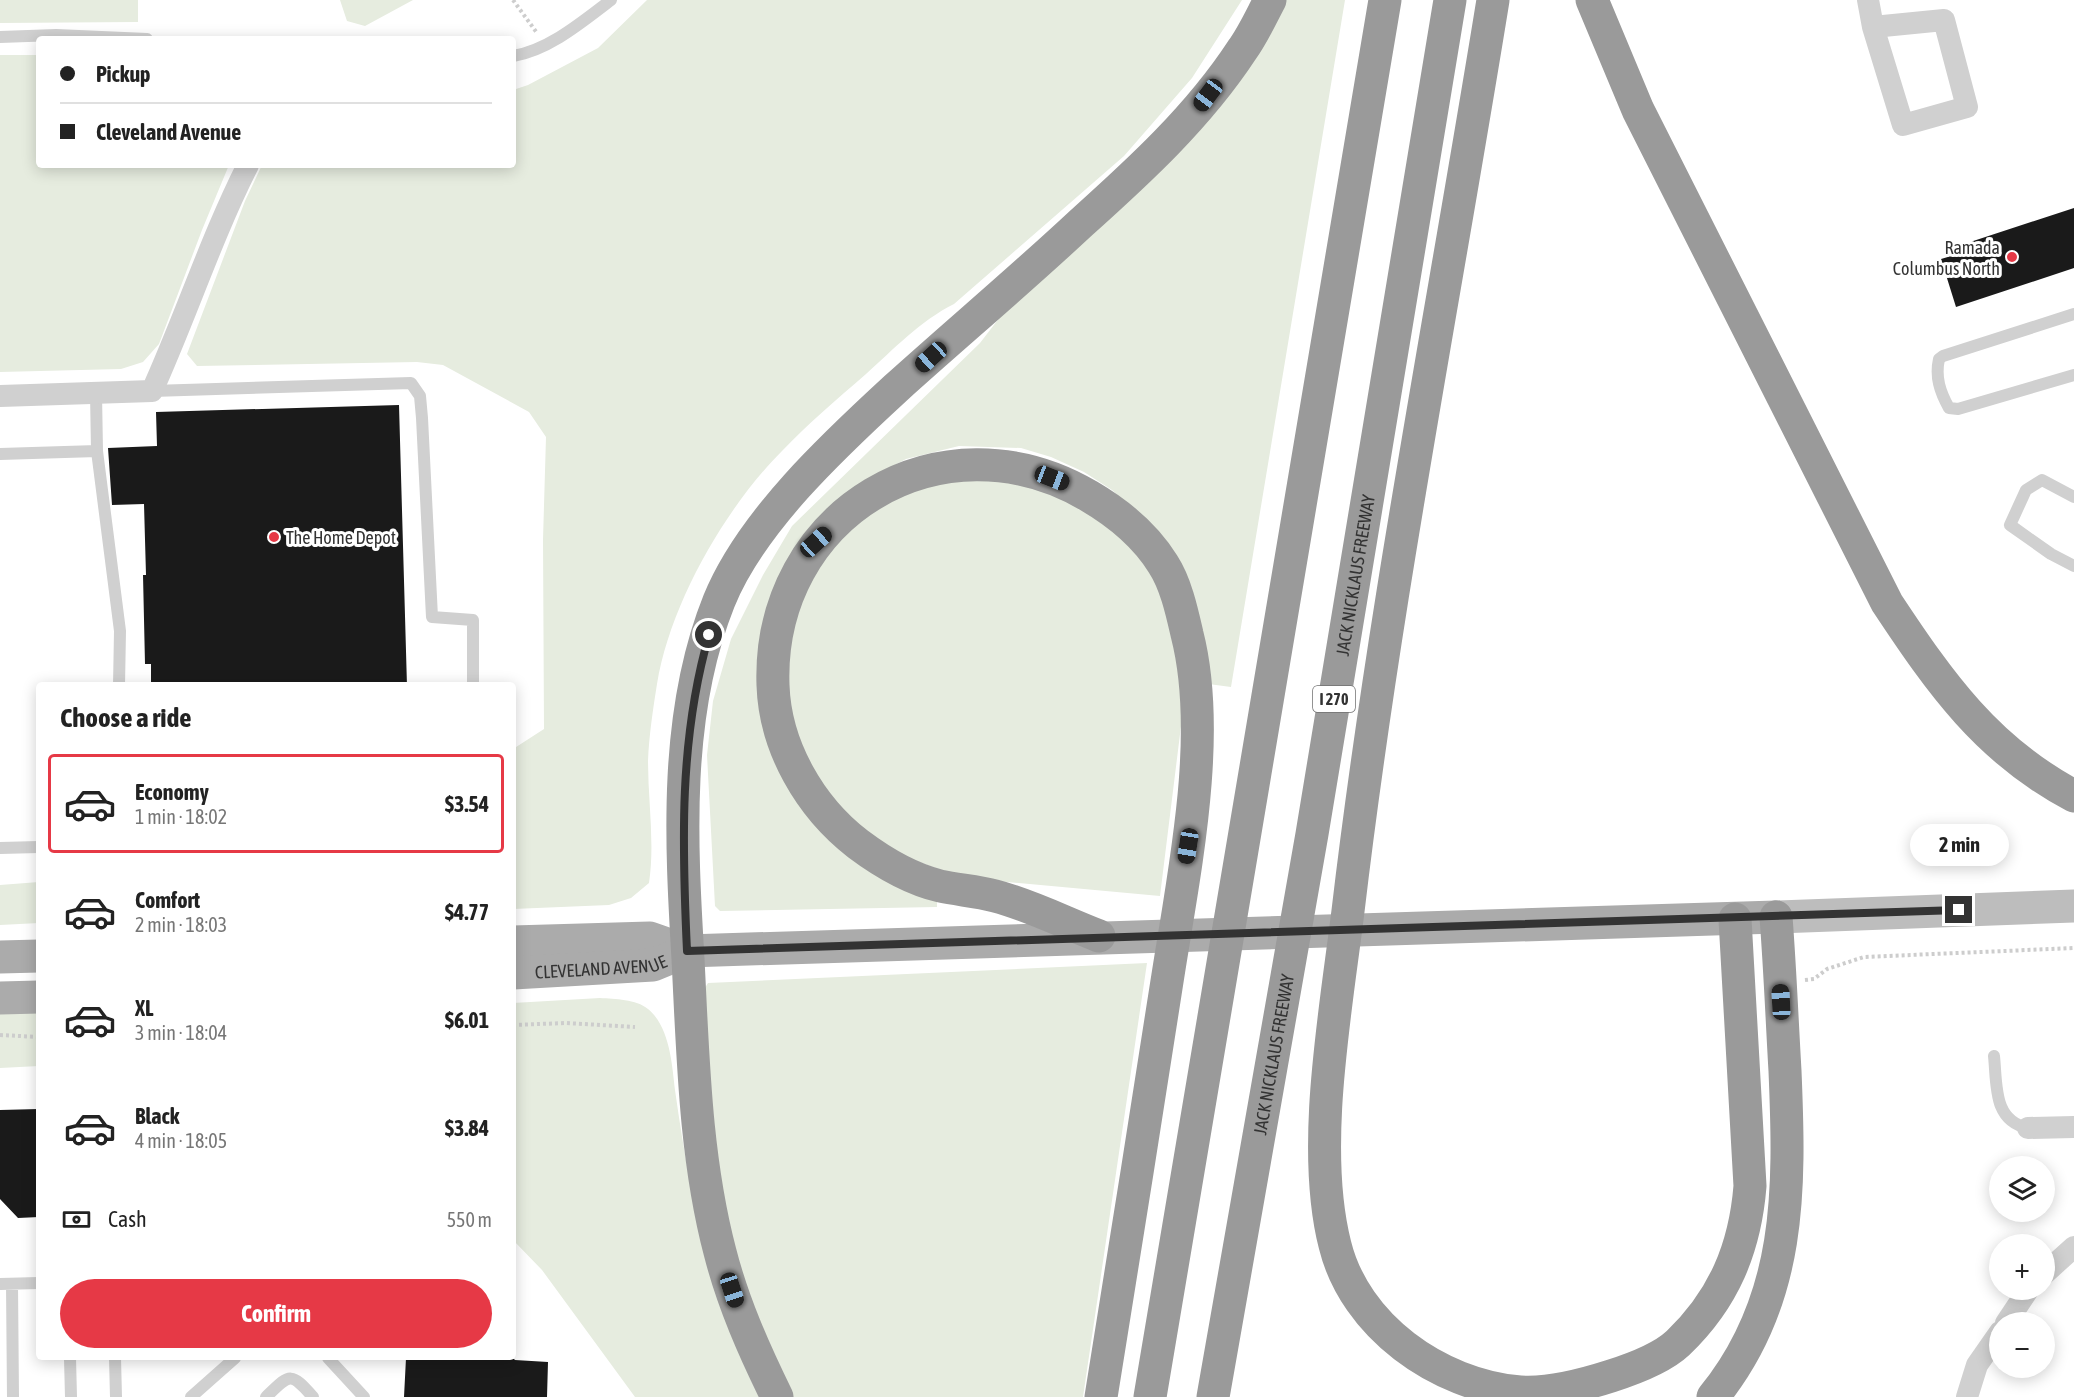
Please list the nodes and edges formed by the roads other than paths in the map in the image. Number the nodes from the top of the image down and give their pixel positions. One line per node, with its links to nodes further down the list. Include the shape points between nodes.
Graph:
1 (611, 0): 11 (lane, via 570,31)
2 (1270, 0): 32 (highway, via 1243,50 1196,110 1140,170 852,429 796,486 754,539 719,600 699,670 691,716 684,787)
3 (1385, 0): 59 (highway)
4 (1450, 0): 60 (highway, JACK NICKLAUS FREEWAY / I 270, via 1312,834)
5 (1493, 0): 29 (highway, via 1368,747 1329,1080 1325,1150 1335,1245 1349,1284 1372,1318 1408,1348 1443,1371 1488,1386 1523,1392 1581,1385 1626,1371 1674,1347 1706,1312 1736,1260 1747,1223 1750,1186)
6 (1592, 0): 24 (highway, via 1638,110 1887,603 1927,663 1974,722 2007,752)
7 (1868, 0): 8 (street)
8 (1873, 27): 8 (street, via 1903,125 1967,107 1944,20)
9 (79, 36): 10 (lane)
10 (0, 37)
11 (516, 55)
12 (246, 168): 15 (street, via 223,215)
13 (2074, 314): 14 (lane, via 1943,356 1937,371 1939,387 1949,408 1958,409)
14 (2074, 375)
15 (152, 391): 16 (street); 23 (lane, via 411,383 420,396 432,617 473,620)
16 (96, 393): 17 (street); 18 (lane)
17 (0, 396)
18 (96, 451): 19 (lane); 22 (lane, via 120,631)
19 (0, 454)
20 (2074, 497): 21 (lane, via 2042,480 2025,490 2010,525)
21 (2074, 566)
22 (119, 682)
23 (473, 682)
24 (2074, 796)
25 (36, 847): 26 (lane)
26 (0, 848)
27 (2074, 906): 28 (main road, CLEVELAND AVENUE)
28 (1776, 916): 29 (main road, CLEVELAND AVENUE); 61 (highway, via 1788,1153 1786,1217 1778,1270 1745,1350)
29 (1735, 919): 30 (main road, CLEVELAND AVENUE)
30 (1099, 936): 32 (main road, CLEVELAND AVENUE); 58 (highway, via 997,896 934,885 884,862 854,841 823,811 783,743 774,702 772,664 777,625 790,585 816,542 853,507 895,481 945,467 988,465 1032,471 1072,486 1112,509 1138,532 1165,566 1189,640 1197,712 1191,822)
31 (516, 942): 32 (main road, CLEVELAND AVENUE, via 650,938)
32 (687, 951): 35 (main road, CLEVELAND AVENUE, via 653,965); 57 (highway, via 701,1154 719,1251 745,1330)
33 (36, 956): 34 (main road)
34 (0, 957)
35 (516, 973)
36 (36, 997): 37 (main road)
37 (0, 998)
38 (1994, 1056): 40 (lane, via 1998,1099 2005,1116 2015,1125)
39 (2074, 1126): 40 (street)
40 (2028, 1128)
41 (2074, 1247): 42 (street)
42 (2055, 1264)
43 (36, 1283): 44 (lane)
44 (6, 1284): 50 (lane)
45 (1989, 1348): 62 (street, via 1977,1365)
46 (70, 1360): 51 (lane)
47 (115, 1360): 52 (lane)
48 (233, 1360): 53 (lane)
49 (330, 1360): 56 (lane)
50 (13, 1397)
51 (71, 1397)
52 (116, 1397)
53 (191, 1397)
54 (266, 1397): 55 (lane, via 292,1377)
55 (313, 1397)
56 (364, 1397)
57 (777, 1397)
58 (1101, 1397)
59 (1150, 1397)
60 (1213, 1397)
61 (1713, 1397)
62 (1967, 1397)

